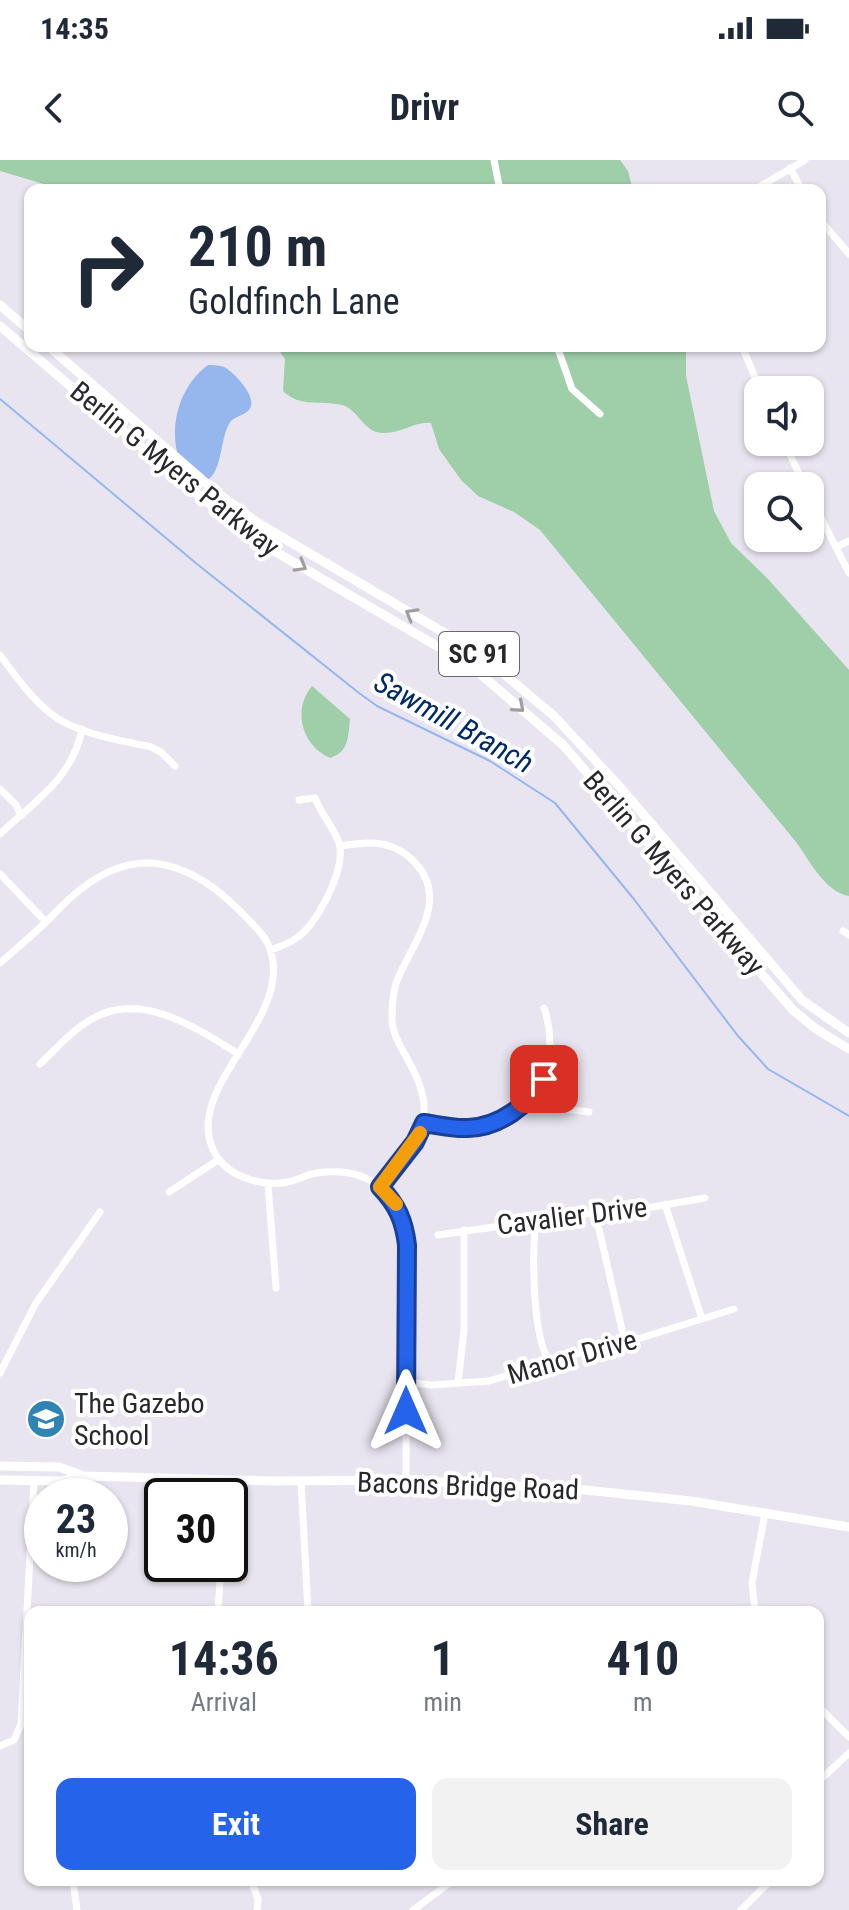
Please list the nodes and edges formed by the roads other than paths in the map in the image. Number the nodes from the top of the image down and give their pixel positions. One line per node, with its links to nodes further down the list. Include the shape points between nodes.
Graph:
1 (494, 160): 4 (street)
2 (805, 160): 3 (street)
3 (790, 168): 5 (street); 6 (street)
4 (499, 184)
5 (764, 184)
6 (799, 184)
7 (826, 227): 8 (street)
8 (849, 254)
9 (0, 305): 11 (main road)
10 (0, 326): 12 (main road, Berlin G Myers Parkway / SC 91)
11 (24, 326)
12 (24, 346)
13 (30, 352): 19 (main road, Berlin G Myers Parkway / SC 91)
14 (55, 352): 18 (main road, Berlin G Myers Parkway / SC 91)
15 (559, 352): 20 (street, via 572,389)
16 (744, 352): 17 (street)
17 (754, 376)
18 (93, 384): 19 (main road); 37 (main road, Berlin G Myers Parkway / SC 91, one-way to 18, via 554,716 480,654 258,523)
19 (82, 396): 39 (main road, Berlin G Myers Parkway / SC 91, one-way to 39, via 252,538 471,666 540,725)
20 (600, 414)
21 (824, 523): 23 (street)
22 (849, 541): 23 (street)
23 (836, 547): 24 (street)
24 (849, 573)
25 (0, 655): 26 (street, via 48,712)
26 (82, 729): 27 (street, via 151,747); 30 (street, via 72,762)
27 (175, 766)
28 (0, 789): 30 (street)
29 (299, 800): 32 (street, via 315,798)
30 (21, 816): 31 (street)
31 (0, 834)
32 (340, 846): 35 (street, via 335,881 313,922 299,936); 46 (street, via 383,843 401,850 417,863 428,885 430,908 395,986 392,1022 421,1082)
33 (0, 874): 34 (street)
34 (46, 922): 35 (street, via 98,876 131,864 163,865 215,887 260,932); 36 (street)
35 (270, 950): 42 (street, via 273,967 266,1006)
36 (0, 963)
37 (802, 1000): 39 (main road); 40 (main road, Berlin G Myers Parkway / SC 91)
38 (544, 1008): 44 (street, via 551,1044)
39 (793, 1010): 41 (main road, Berlin G Myers Parkway / SC 91)
40 (849, 1033)
41 (849, 1049)
42 (237, 1053): 43 (street, via 173,1017 130,1010 102,1013 88,1021); 47 (street, via 210,1107 209,1141)
43 (40, 1064)
44 (536, 1091): 45 (street, via 566,1109); 46 (street, via 524,1104 486,1125 467,1129)
45 (589, 1112)
46 (424, 1123): 49 (street)
47 (218, 1160): 48 (street, via 233,1172); 50 (street)
48 (268, 1184): 49 (street, via 337,1171 360,1175); 58 (street)
49 (380, 1187): 64 (street, via 395,1203 407,1245)
50 (169, 1192)
51 (705, 1198): 52 (street, Cavalier Drive)
52 (665, 1204): 54 (street, Cavalier Drive); 60 (street)
53 (100, 1212): 63 (street, via 36,1303)
54 (591, 1213): 55 (street, Cavalier Drive); 61 (street)
55 (536, 1221): 56 (street, Cavalier Drive); 62 (street, via 538,1327)
56 (464, 1230): 57 (street, Cavalier Drive); 65 (street)
57 (438, 1235)
58 (276, 1288)
59 (734, 1309): 60 (street, Manor Drive)
60 (702, 1319): 61 (street, Manor Drive)
61 (625, 1343): 62 (street, Manor Drive)
62 (550, 1362): 65 (street, Manor Drive, via 489,1381)
63 (0, 1373)
64 (406, 1382): 65 (street, Manor Drive); 73 (street)
65 (458, 1383)
66 (0, 1466): 67 (main road, Bacons Bridge Road, via 59,1467)
67 (84, 1476): 68 (main road, Bacons Bridge Road); 69 (main road, Bacons Bridge Road)
68 (75, 1478)
69 (176, 1478)
70 (0, 1480): 71 (main road, Bacons Bridge Road)
71 (24, 1480)
72 (248, 1480): 74 (main road, Bacons Bridge Road)
73 (406, 1480): 74 (main road, Bacons Bridge Road); 75 (main road, Bacons Bridge Road, via 585,1490)
74 (301, 1481): 81 (street)
75 (765, 1513): 76 (main road, Bacons Bridge Road); 82 (street, via 752,1583)
76 (849, 1527)
77 (29, 1582): 79 (street)
78 (220, 1582): 80 (street)
79 (27, 1606)
80 (218, 1606)
81 (308, 1606)
82 (754, 1606)
83 (24, 1668): 86 (street, via 21,1724 14,1740)
84 (824, 1712): 85 (street)
85 (849, 1737)
86 (0, 1746)
87 (849, 1753): 88 (street)
88 (824, 1776)
89 (74, 1886): 93 (street)
90 (253, 1886): 94 (street)
91 (446, 1886): 95 (street)
92 (765, 1886): 96 (street)
93 (77, 1910)
94 (257, 1910)
95 (413, 1910)
96 (741, 1910)

